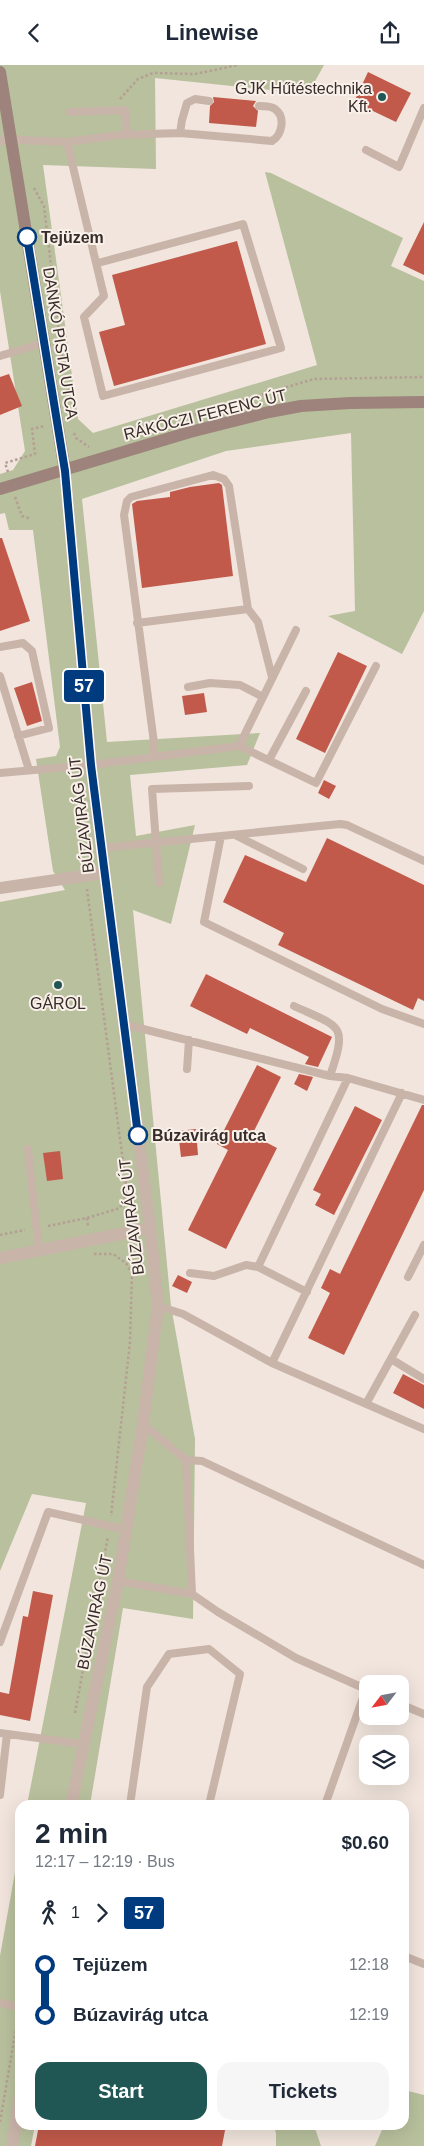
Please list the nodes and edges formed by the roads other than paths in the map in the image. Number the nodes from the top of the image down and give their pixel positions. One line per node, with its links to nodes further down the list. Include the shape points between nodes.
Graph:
1 (0, 72): 8 (main road, DANKÓ PISTA UTCA)
2 (209, 101): 6 (lane, via 195,99 187,103)
3 (259, 106): 6 (lane, via 274,108 280,114 282,125 279,135 272,141)
4 (424, 108): 10 (lane, via 399,167)
5 (70, 112): 7 (lane, via 125,109)
6 (180, 133): 7 (lane)
7 (127, 135): 9 (lane)
8 (5, 140): 9 (lane); 12 (main road, DANKÓ PISTA UTCA)
9 (67, 142): 11 (lane)
10 (366, 150)
11 (98, 263): 11 (lane, via 243,224 280,348 103,396 84,317 104,296)
12 (44, 343): 13 (lane); 15 (main road, DANKÓ PISTA UTCA)
13 (0, 356)
14 (424, 402): 15 (main road, RÁKÓCZI FERENC ÚT, via 301,406 226,422)
15 (65, 471): 16 (main road, RÁKÓCZI FERENC ÚT); 31 (street, BÚZAVIRÁG ÚT)
16 (6, 487)
17 (248, 609): 18 (lane); 18 (lane, via 229,486 224,479 212,475 131,497 127,501 124,515); 23 (lane, via 258,623)
18 (137, 623): 29 (lane)
19 (296, 631): 23 (lane)
20 (0, 647): 27 (lane, via 23,643 32,651 44,701 49,728)
21 (376, 666): 30 (lane, via 316,783)
22 (0, 676): 27 (lane)
23 (272, 677): 26 (lane)
24 (188, 687): 26 (lane, via 210,683 240,685)
25 (306, 691): 30 (lane)
26 (263, 697): 28 (lane)
27 (18, 736): 32 (lane)
28 (240, 746): 29 (lane); 30 (lane)
29 (154, 757): 31 (lane)
30 (269, 760)
31 (91, 765): 32 (lane); 38 (street, BÚZAVIRÁG ÚT)
32 (29, 770): 33 (lane)
33 (0, 773)
34 (249, 786): 37 (lane, via 152,789)
35 (235, 835): 36 (lane); 39 (lane, via 330,824 347,825); 40 (lane)
36 (221, 836): 37 (lane); 46 (lane, via 204,921 382,1009)
37 (156, 843): 38 (lane); 42 (lane)
38 (101, 848): 41 (street, BÚZAVIRÁG ÚT)
39 (424, 861)
40 (303, 869)
41 (104, 873): 43 (street); 45 (street, BÚZAVIRÁG ÚT)
42 (159, 883)
43 (0, 888)
44 (294, 1006): 49 (lane, via 332,1023 339,1031 339,1049)
45 (123, 1023): 47 (lane); 54 (street, BÚZAVIRÁG ÚT)
46 (424, 1024)
47 (189, 1040): 48 (lane); 49 (lane)
48 (187, 1069)
49 (330, 1076): 50 (lane)
50 (348, 1078): 51 (lane); 58 (lane)
51 (402, 1093): 52 (lane); 61 (lane)
52 (424, 1100)
53 (28, 1149): 56 (lane)
54 (150, 1228): 56 (street); 62 (street, BÚZAVIRÁG ÚT)
55 (424, 1245): 60 (lane)
56 (39, 1250): 57 (street)
57 (0, 1258)
58 (258, 1267): 59 (lane, via 240,1266 214,1276); 61 (lane)
59 (190, 1273)
60 (408, 1277)
61 (307, 1291): 65 (lane)
62 (158, 1306): 65 (lane, via 183,1314); 68 (street, BÚZAVIRÁG ÚT)
63 (415, 1315): 64 (lane)
64 (391, 1359): 66 (lane); 67 (lane)
65 (272, 1363): 67 (lane)
66 (424, 1379)
67 (366, 1404): 69 (lane)
68 (142, 1423): 70 (lane); 71 (street, BÚZAVIRÁG ÚT)
69 (424, 1429)
70 (186, 1460): 72 (lane, via 202,1461); 74 (lane)
71 (127, 1530): 73 (street, BÚZAVIRÁG ÚT); 75 (lane, via 48,1512)
72 (424, 1565)
73 (118, 1581): 74 (lane); 81 (street, BÚZAVIRÁG ÚT)
74 (192, 1594): 76 (lane, via 296,1658)
75 (0, 1642)
76 (359, 1686)
77 (409, 1708): 79 (lane)
78 (359, 1711): 86 (lane)
79 (424, 1714)
80 (4, 1733): 81 (lane); 82 (lane)
81 (83, 1744): 83 (street, BÚZAVIRÁG ÚT)
82 (0, 1795)
83 (73, 1800)
84 (131, 1800): 85 (lane, via 147,1687 169,1653 209,1649 240,1674)
85 (210, 1800)
86 (327, 1800)
87 (409, 1958): 88 (lane)
88 (424, 1964)
89 (0, 2003): 90 (lane)
90 (15, 2006)
91 (15, 2128): 92 (street)
92 (12, 2146)

